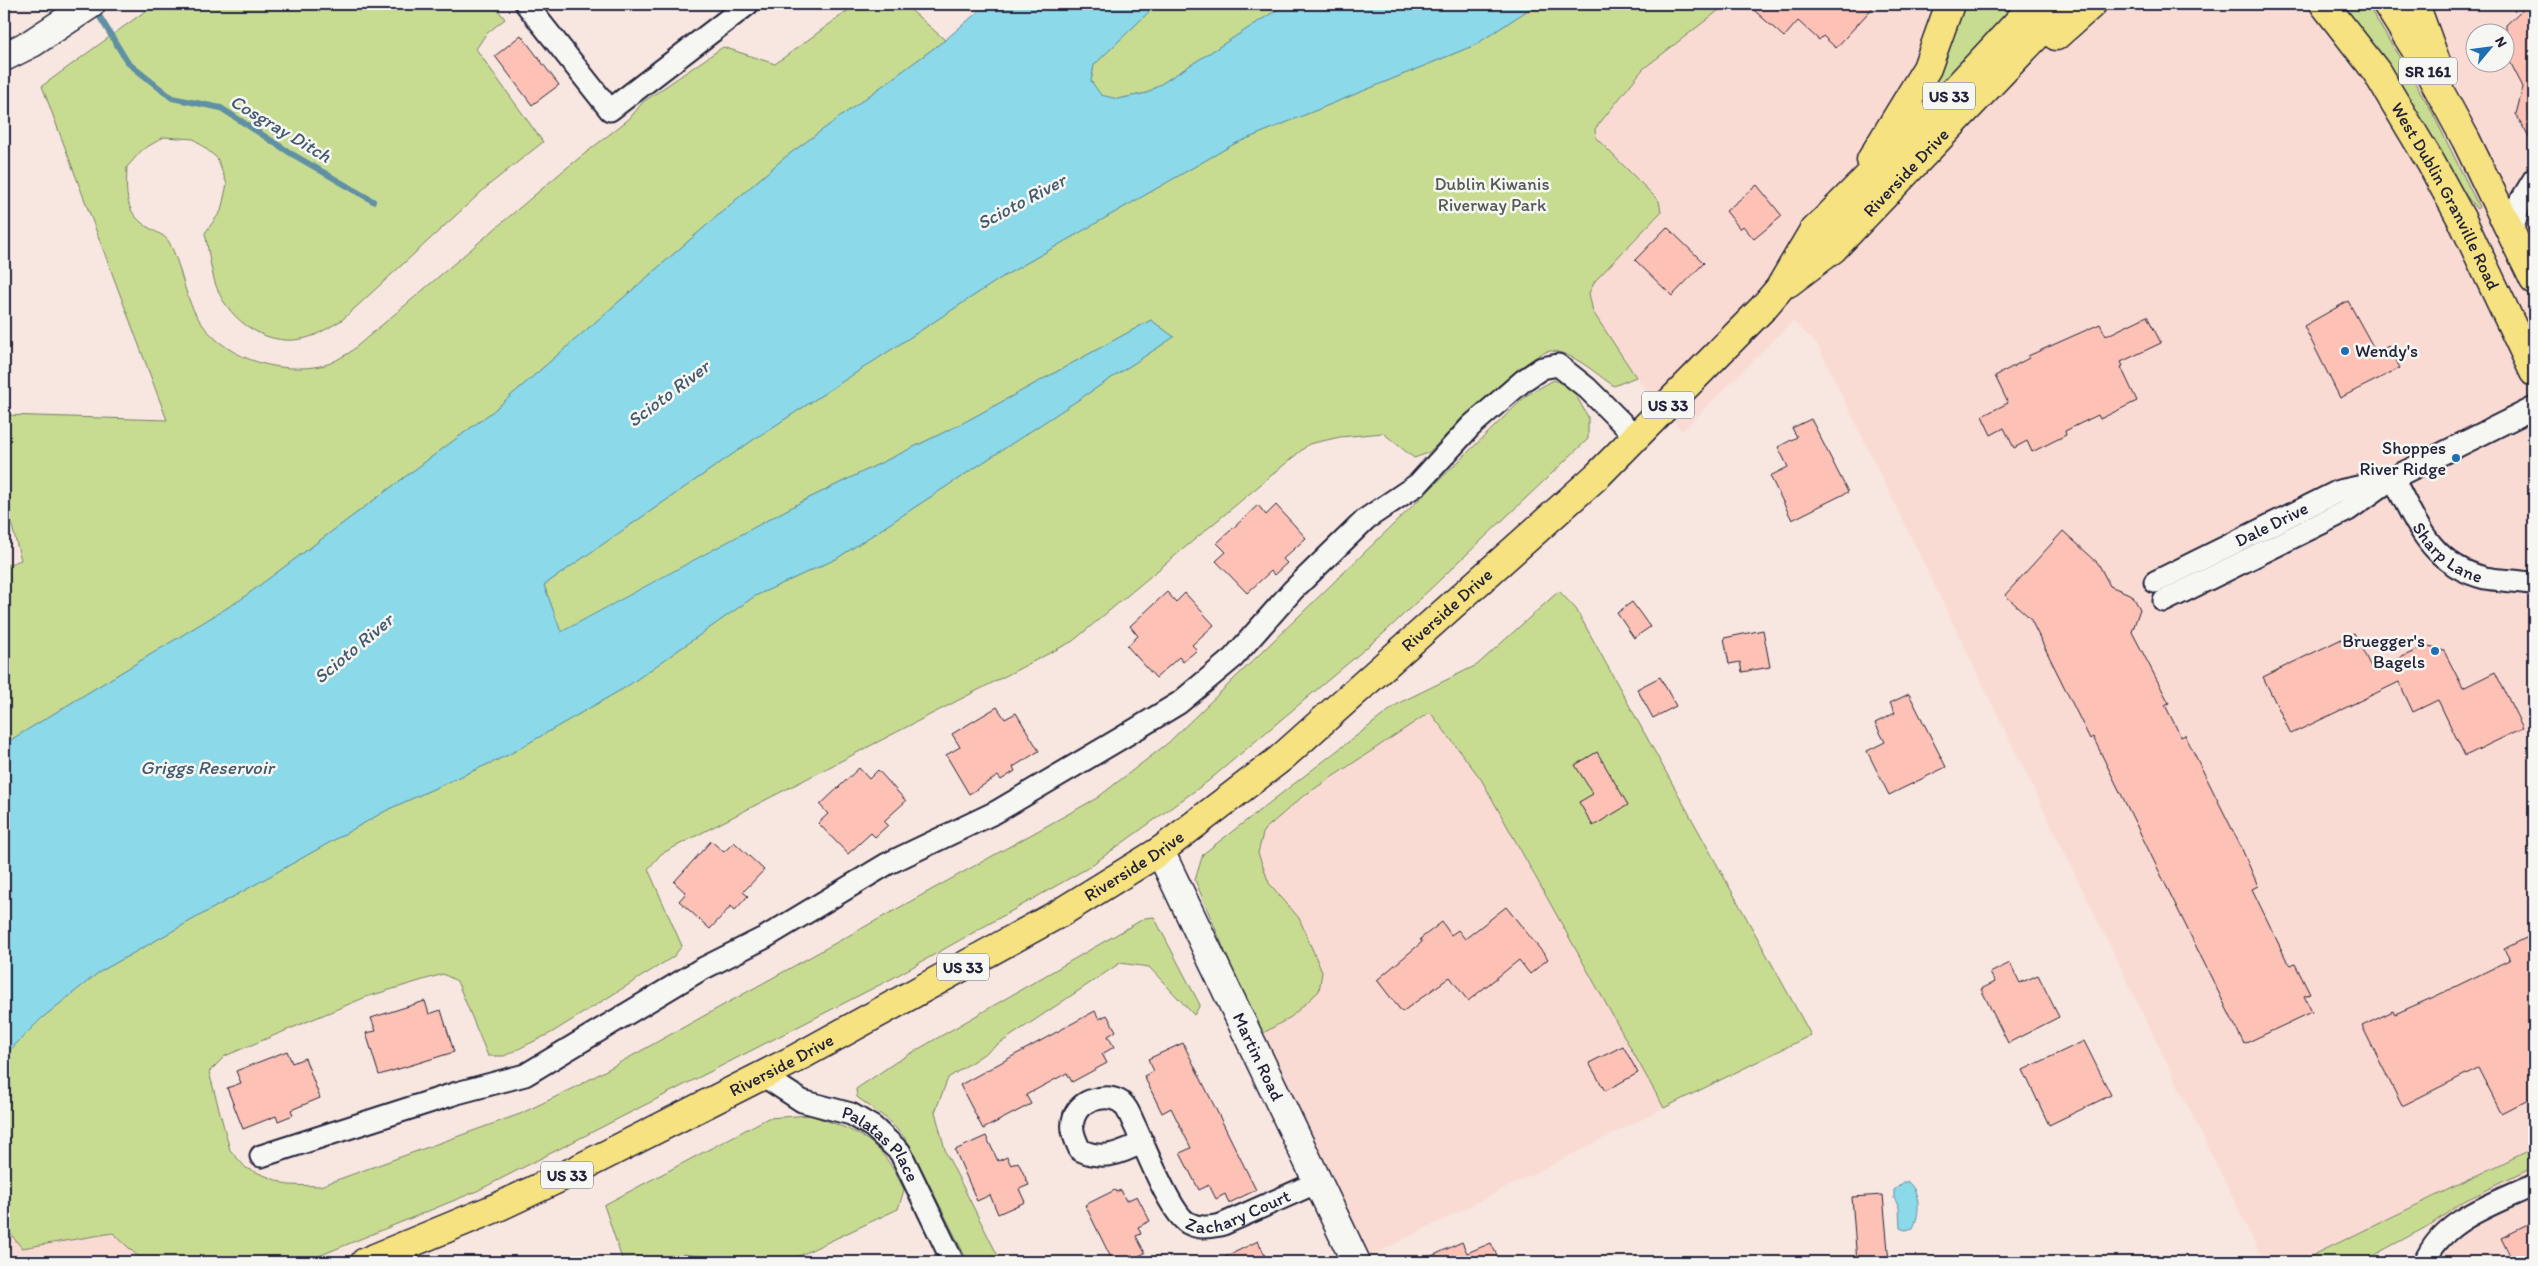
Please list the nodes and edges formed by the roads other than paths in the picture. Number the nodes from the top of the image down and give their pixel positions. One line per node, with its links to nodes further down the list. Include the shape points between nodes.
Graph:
1 (91, 4): 11 (street, via 32,43)
2 (526, 4): 3 (street, via 610,110)
3 (748, 4)
4 (1950, 4): 15 (main road, US 33, via 1927,68 1887,131)
5 (2035, 4): 15 (main road, Riverside Drive / US 33, via 1948,97)
6 (2067, 4): 12 (main road, Riverside Drive / US 33)
7 (2092, 4): 12 (main road, US 33)
8 (2324, 4): 19 (main road, West Dublin Granville Road / SR 161, via 2376,71 2431,163 2462,220)
9 (2387, 4): 13 (main road, SR 161, via 2426,66)
10 (2415, 4): 13 (main road)
11 (4, 56)
12 (1976, 102): 18 (main road, Riverside Drive / US 33, via 1833,249)
13 (2466, 140): 16 (main road, SR 161)
14 (2534, 179): 16 (street, via 2520,202)
15 (1859, 184): 18 (main road, Riverside Drive / US 33, via 1812,233)
16 (2512, 232): 17 (main road, SR 161)
17 (2534, 280)
18 (1779, 289): 21 (main road, Riverside Drive / US 33)
19 (2534, 372)
20 (2534, 408): 22 (street, Dale Drive)
21 (1636, 437): 25 (main road, Riverside Drive / US 33, via 1598,475 1280,759); 28 (street, via 1587,388 1558,366 1542,368 1471,426 1418,484 1366,519 1293,590 1233,658 1179,703 996,812 887,864 764,938 700,970 525,1075 457,1093)
22 (2393, 478): 23 (street, Sharp Lane, via 2424,535 2442,557 2459,568 2484,577); 24 (street, Dale Drive, via 2339,491)
23 (2534, 584)
24 (2160, 591)
25 (1160, 851): 26 (main road, Riverside Drive / US 33, via 1060,913); 29 (street, Martin Road)
26 (762, 1075): 31 (main road, Riverside Drive / US 33, via 562,1177); 32 (street, Palatas Place, via 802,1100 851,1114 873,1126 889,1140 900,1152)
27 (1143, 1142): 29 (street, Zachary Court, via 1174,1210 1187,1223 1204,1228 1221,1225)
28 (261, 1156)
29 (1318, 1182): 33 (street, Martin Road)
30 (2534, 1185): 34 (street, via 2447,1230)
31 (366, 1262)
32 (953, 1262)
33 (1356, 1262)
34 (2424, 1262)

